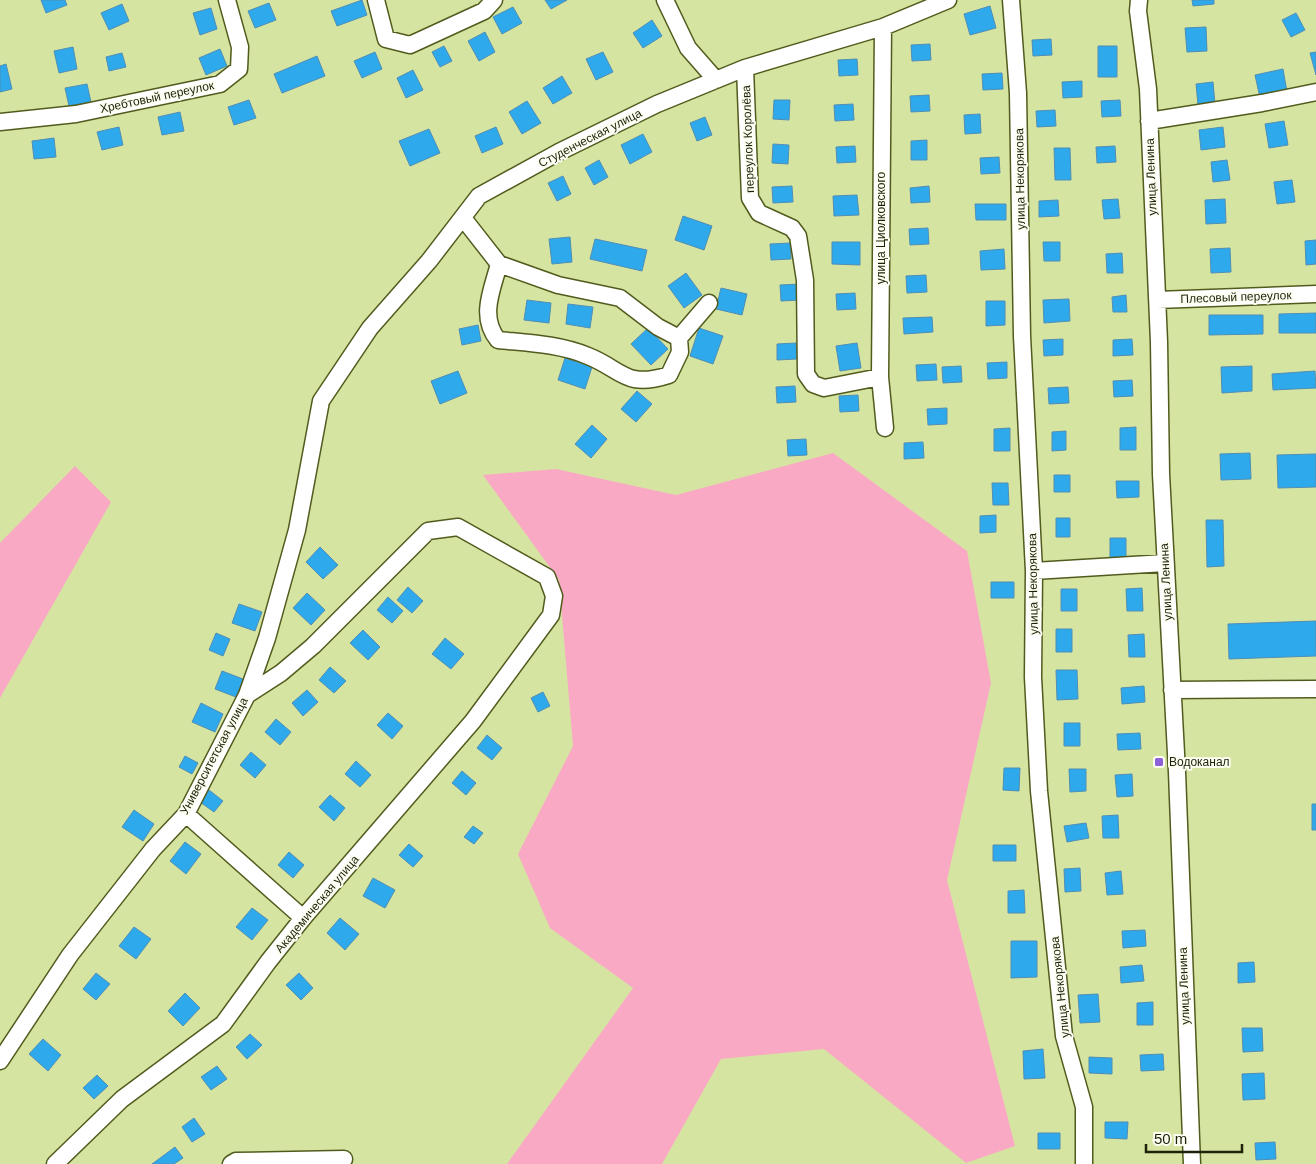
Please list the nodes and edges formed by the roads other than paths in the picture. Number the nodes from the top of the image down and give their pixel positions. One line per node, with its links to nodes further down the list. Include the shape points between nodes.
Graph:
1 (227, 0): 12 (street, Хребтовый переулок, via 240,46 239,69 220,84 76,114)
2 (376, 0): 3 (street, via 386,39 410,45 484,11)
3 (494, 0)
4 (665, 0): 10 (street, via 688,48)
5 (948, 0): 8 (street, Студенческая улица)
6 (1011, 0): 24 (street, улица Некорякова, via 1018,93 1022,336)
7 (1139, 0): 13 (street, улица Ленина)
8 (883, 27): 9 (street, Студенческая улица); 20 (street, улица Циолковского)
9 (745, 68): 10 (street, Студенческая улица); 20 (street, переулок Королёва, via 750,198 759,213 792,228 798,236 805,280 806,374 813,384 824,388)
10 (716, 80): 14 (street, Студенческая улица, via 657,104 559,152 479,196)
11 (1316, 92): 13 (street)
12 (0, 122)
13 (1149, 122): 17 (street, улица Ленина)
14 (463, 218): 15 (street); 21 (street, Студенческая улица, via 370,328)
15 (499, 264): 19 (street, via 558,285 620,298 658,327); 19 (street, via 487,307 490,330 498,340 551,345 589,356 619,375 648,382 669,375 680,352)
16 (1316, 294): 17 (street, Плесовый переулок)
17 (1157, 300): 23 (street, улица Ленина)
18 (709, 303): 19 (street)
19 (679, 338)
20 (880, 377): 22 (street, улица Циолковского)
21 (321, 401): 27 (street, Университетская улица, via 297,530 267,638)
22 (885, 428)
23 (1165, 563): 24 (street); 26 (street, улица Ленина)
24 (1034, 571): 34 (street, улица Некорякова, via 1033,677 1039,791 1064,1036 1084,1107)
25 (1316, 689): 26 (street)
26 (1172, 690): 35 (street, улица Ленина)
27 (247, 695): 28 (street, Университетская улица); 29 (street, Академическая улица, via 281,673 313,646 428,531 458,527 547,577 554,596 551,615 472,721)
28 (186, 814): 29 (street); 30 (street, Университетская улица, via 153,849 70,955)
29 (303, 918): 32 (street, Академическая улица, via 223,1024 122,1099)
30 (0, 1061)
31 (344, 1159): 33 (street, via 236,1161)
32 (55, 1164)
33 (231, 1164)
34 (1084, 1164)
35 (1192, 1164)

